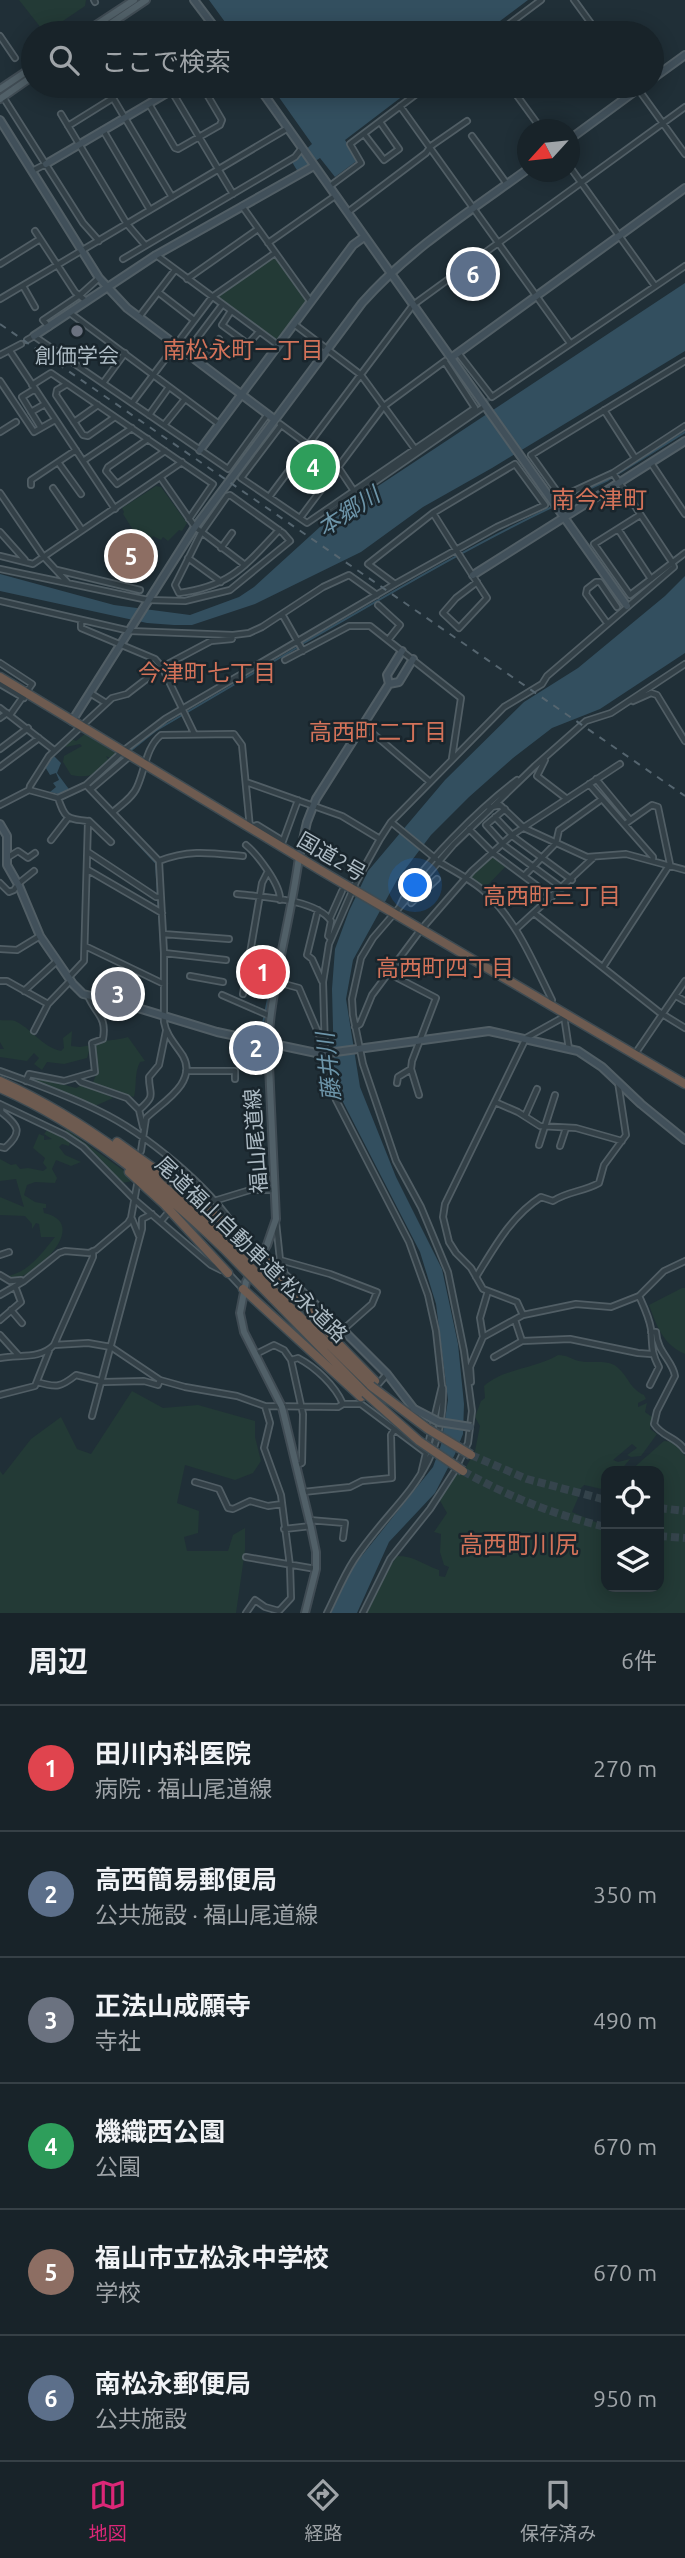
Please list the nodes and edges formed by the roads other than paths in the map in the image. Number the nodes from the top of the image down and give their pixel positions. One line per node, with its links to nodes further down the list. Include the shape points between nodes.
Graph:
1 (134, 0): 6 (main road)
2 (146, 0): 7 (main road)
3 (194, 0): 8 (street)
4 (541, 0): 9 (street)
5 (574, 0): 10 (street)
6 (102, 21)
7 (115, 21)
8 (210, 21)
9 (513, 21)
10 (589, 21)
11 (0, 36): 13 (street)
12 (685, 55): 14 (street)
13 (15, 58)
14 (664, 70)
15 (21, 78): 17 (main road)
16 (21, 83): 17 (main road)
17 (1, 95): 47 (street)
18 (158, 98): 26 (street)
19 (176, 98): 42 (street)
20 (209, 98): 42 (street, via 222,120)
21 (267, 98): 37 (street)
22 (411, 98): 27 (street)
23 (519, 98): 31 (street)
24 (624, 98): 39 (street)
25 (646, 98): 35 (street)
26 (149, 104): 30 (street); 42 (street, via 175,148)
27 (400, 106): 33 (street); 44 (street)
28 (685, 107): 35 (street)
29 (61, 114): 36 (street)
30 (125, 118): 36 (street, via 113,98); 38 (street); 58 (street)
31 (534, 119)
32 (0, 120): 50 (street)
33 (380, 121): 40 (street); 40 (street, via 399,149 384,160)
34 (467, 121): 44 (street)
35 (663, 123): 46 (street); 52 (street)
36 (68, 126): 43 (street)
37 (288, 128): 45 (street); 49 (street)
38 (103, 130): 43 (street); 61 (street)
39 (580, 131)
40 (364, 134): 54 (street, via 350,144 361,163)
41 (472, 136): 53 (street)
42 (199, 137): 49 (street)
43 (79, 145): 47 (street); 63 (street)
44 (429, 149): 60 (street); 62 (street)
45 (303, 150): 48 (street); 56 (street)
46 (685, 154)
47 (46, 164): 50 (street); 69 (street)
48 (313, 165): 54 (street); 59 (street)
49 (218, 170): 56 (street); 58 (street)
50 (32, 171): 73 (street)
51 (517, 176): 53 (street)
52 (581, 183): 66 (street); 71 (street)
53 (507, 184): 60 (street)
54 (329, 187): 57 (street)
55 (685, 188): 66 (street)
56 (233, 194): 72 (street)
57 (335, 196): 62 (street); 70 (street)
58 (172, 197): 61 (street)
59 (242, 206): 64 (street); 75 (street)
60 (473, 209): 71 (street); 81 (street)
61 (150, 210): 63 (street)
62 (347, 212): 67 (street)
63 (127, 224): 69 (street); 72 (street)
64 (258, 229): 70 (street); 83 (street)
65 (35, 231): 68 (street)
66 (619, 236): 85 (street); 89 (street)
67 (364, 237): 81 (street); 93 (street)
68 (40, 239): 77 (street); 78 (street)
69 (99, 241): 73 (street)
70 (268, 243): 74 (street)
71 (498, 243): 89 (street); 95 (street)
72 (146, 245): 76 (street)
73 (81, 250): 78 (street); 82 (street)
74 (275, 253): 90 (street); 93 (street)
75 (156, 255): 80 (street); 86 (street)
76 (123, 259)
77 (0, 264)
78 (58, 265): 84 (street); 88 (street)
79 (685, 266): 85 (street)
80 (175, 270): 83 (street); 87 (street)
81 (390, 272): 95 (street); 111 (street)
82 (99, 278): 86 (street); 88 (street)
83 (187, 279): 90 (street)
84 (23, 286): 91 (street); 96 (street)
85 (655, 286): 107 (street)
86 (107, 287): 92 (street); 99 (street)
87 (158, 292): 99 (street); 100 (street)
88 (80, 295): 92 (street); 102 (street, via 43,320)
89 (536, 296): 107 (street); 113 (street)
90 (212, 297): 94 (street); 100 (street)
91 (0, 299)
92 (86, 301): 98 (street)
93 (310, 301): 101 (street)
94 (222, 305): 97 (street); 115 (street)
95 (413, 305): 117 (street); 121 (street)
96 (35, 307)
97 (231, 311): 103 (street); 103 (street, via 222,325 247,344)
98 (69, 313): 102 (street); 114 (street)
99 (139, 317): 109 (street)
100 (194, 320): 109 (street)
101 (294, 324): 110 (street); 111 (street)
102 (49, 327): 104 (street)
103 (259, 332): 110 (street)
104 (34, 336): 106 (street); 123 (street)
105 (219, 339): 119 (street)
106 (27, 340)
107 (570, 343): 113 (street, via 492,397)
108 (21, 344): 112 (street)
109 (176, 345): 115 (street); 120 (street)
110 (278, 345): 127 (street)
111 (326, 349): 121 (street); 138 (street)
112 (10, 351): 116 (street); 125 (street)
113 (458, 352): 117 (street)
114 (125, 353): 120 (street); 123 (street)
115 (186, 353): 119 (street)
116 (0, 355)
117 (448, 360): 132 (street); 133 (street); 152 (street, via 475,408)
118 (685, 362): 134 (street)
119 (201, 364): 127 (street)
120 (153, 375): 126 (street); 129 (street)
121 (360, 375): 132 (street); 151 (street)
122 (0, 381): 146 (street, via 34,432)
123 (103, 383): 129 (street)
124 (67, 384): 125 (street, via 51,373); 131 (street); 141 (street, via 56,396)
125 (33, 387): 130 (street); 135 (street, via 22,397)
126 (169, 387): 128 (street); 136 (street)
127 (241, 394): 138 (street); 142 (street)
128 (185, 399): 142 (street); 143 (street)
129 (132, 403): 136 (street)
130 (45, 404): 135 (street); 139 (street)
131 (98, 405): 137 (street); 141 (street)
132 (384, 406): 152 (street); 161 (street)
133 (486, 407): 172 (street); 176 (street)
134 (604, 410): 156 (street); 162 (street, via 531,455 561,497)
135 (31, 412): 146 (street)
136 (149, 415): 143 (street)
137 (115, 417): 141 (street, via 88,436); 147 (street)
138 (271, 417): 144 (street); 154 (street, via 228,469); 179 (street)
139 (55, 420): 146 (street); 153 (street)
140 (16, 422): 148 (street)
141 (74, 422)
142 (219, 424): 154 (street)
143 (164, 425): 154 (street)
144 (281, 425): 151 (street); 170 (street, via 241,478)
145 (685, 426): 156 (street)
146 (41, 428)
147 (132, 428): 149 (street); 157 (street)
148 (0, 432)
149 (148, 439): 155 (street); 155 (street, via 108,467 114,482)
150 (685, 441): 160 (street)
151 (309, 445): 161 (street); 170 (street)
152 (415, 449): 167 (street)
153 (76, 450): 157 (street); 158 (street)
154 (200, 450)
155 (165, 451): 159 (street)
156 (635, 458): 162 (street)
157 (83, 461): 171 (street)
158 (58, 462): 165 (street, via 31,480); 169 (street)
159 (182, 462): 163 (street); 178 (street, via 213,484)
160 (651, 463): 164 (street); 174 (street)
161 (338, 467): 167 (street); 177 (street)
162 (612, 473): 164 (street)
163 (161, 478): 171 (street); 178 (street)
164 (617, 482): 175 (street); 176 (street)
165 (31, 485)
166 (53, 488): 181 (street)
167 (354, 491): 177 (street, via 307,523)
168 (0, 493): 190 (street)
169 (81, 494)
170 (269, 497): 177 (street)
171 (115, 509): 181 (street)
172 (330, 513)
173 (433, 513): 187 (street); 187 (street, via 516,464 545,505); 201 (street, via 368,564)
174 (685, 514)
175 (640, 515): 180 (street); 193 (street)
176 (565, 517): 197 (street); 207 (street)
177 (300, 518)
178 (190, 519): 179 (street)
179 (195, 527): 183 (street); 205 (street)
180 (618, 529): 198 (street); 198 (street, via 594,544 630,595)
181 (82, 530): 190 (street)
182 (279, 530): 183 (street, via 230,495); 194 (street); 205 (street, via 288,537 288,544 230,590 185,601)
183 (201, 533): 186 (street); 191 (street)
184 (232, 533): 186 (street)
185 (1, 535): 192 (street)
186 (221, 548): 194 (street)
187 (456, 550): 197 (street); 201 (street)
188 (685, 553): 193 (street)
189 (0, 556): 192 (street)
190 (43, 556): 192 (street, via 33,564); 196 (street)
191 (188, 558): 199 (street); 199 (street, via 175,585 179,593)
192 (27, 562)
193 (672, 562): 198 (street); 207 (street, via 674,567)
194 (245, 565): 199 (street)
195 (0, 569): 200 (street)
196 (56, 570): 200 (street); 202 (street)
197 (475, 579): 197 (street, via 443,613 459,628 487,598)
198 (651, 579)
199 (222, 582)
200 (68, 584): 205 (street)
201 (395, 584): 203 (street)
202 (140, 590)
203 (377, 595): 209 (street, via 349,575); 215 (street)
204 (0, 601): 210 (street)
205 (148, 601): 212 (street)
206 (378, 604): 214 (street, via 400,625)
207 (627, 606): 211 (street)
208 (617, 607): 211 (street, via 600,582 587,589)
209 (282, 614): 213 (street, via 249,633); 215 (street)
210 (81, 620): 212 (street); 216 (street, via 81,628)
211 (607, 623): 244 (street, via 542,684 504,707)
212 (131, 630): 213 (street); 216 (street)
213 (233, 635): 223 (street, via 232,639 211,641)
214 (388, 640): 217 (street, via 370,626 349,626); 218 (street)
215 (298, 642): 217 (street); 232 (street)
216 (120, 646): 223 (street, via 147,655); 227 (street)
217 (303, 651): 220 (street)
218 (402, 651): 219 (street); 226 (street, via 387,675)
219 (413, 659): 226 (street, via 399,682); 244 (street, via 461,698)
220 (285, 660)
221 (0, 663): 228 (street, via 32,684)
222 (685, 664): 230 (street)
223 (162, 667): 229 (street, via 127,694); 232 (street)
224 (0, 677): 228 (highway, 国道2号)
225 (0, 684): 228 (street)
226 (389, 684): 236 (street)
227 (90, 693): 229 (street); 235 (street)
228 (25, 696): 233 (street); 235 (highway, 国道2号)
229 (106, 703): 235 (street)
230 (622, 706): 240 (street, via 656,695); 245 (street, via 586,721)
231 (0, 708): 233 (street)
232 (184, 709): 238 (street); 243 (street, via 146,732)
233 (9, 714): 234 (street); 237 (street)
234 (0, 718)
235 (76, 724): 242 (street); 243 (highway, 国道2号)
236 (363, 725): 251 (street); 261 (street)
237 (28, 728): 239 (street); 241 (street)
238 (194, 733): 246 (street, via 161,734); 250 (street, via 239,738)
239 (39, 738): 242 (street); 248 (street)
240 (685, 741)
241 (0, 750)
242 (54, 750): 255 (street)
243 (127, 753): 246 (highway, 国道2号); 253 (street); 254 (street)
244 (452, 759): 251 (street)
245 (545, 759): 257 (street, via 537,776); 262 (street)
246 (144, 764): 264 (street, via 136,790); 271 (highway, 国道2号)
247 (620, 764): 249 (street)
248 (0, 767)
249 (596, 779): 252 (street); 269 (street)
250 (246, 782): 259 (street); 271 (street)
251 (430, 782): 268 (street)
252 (589, 784): 257 (street); 258 (street)
253 (86, 785): 254 (street); 256 (street)
254 (90, 789): 264 (street)
255 (29, 790): 256 (street); 260 (street)
256 (58, 798): 266 (street)
257 (567, 799): 272 (street)
258 (602, 799): 269 (street); 278 (street, via 559,830)
259 (298, 800): 261 (street); 271 (street, via 283,841 257,825)
260 (0, 805)
261 (314, 805): 275 (street); 285 (street)
262 (489, 806): 263 (street); 273 (street); 289 (street)
263 (506, 808): 265 (street); 272 (street)
264 (113, 812): 291 (street)
265 (495, 817): 274 (street); 279 (street, via 486,825)
266 (68, 818): 267 (street); 276 (street)
267 (88, 821): 277 (street); 281 (street)
268 (391, 822): 275 (street); 289 (street)
269 (627, 822): 290 (street); 292 (street, via 652,805 658,807)
270 (0, 825): 286 (street, via 7,836)
271 (250, 828): 285 (highway, 国道2号)
272 (524, 828): 274 (street); 278 (street)
273 (469, 829): 283 (street); 289 (street)
274 (512, 835): 279 (street); 287 (street)
275 (380, 839): 304 (street)
276 (51, 841)
277 (111, 842)
278 (556, 843): 287 (street); 288 (street)
279 (503, 844): 283 (street); 293 (street)
280 (246, 845): 297 (street)
281 (87, 852): 294 (street); 308 (street)
282 (35, 853): 286 (street, via 28,858 18,851)
283 (493, 853): 298 (street); 300 (street)
284 (243, 856): 291 (street, via 179,853)
285 (299, 857): 304 (highway, 国道2号); 313 (main road, 福山尾道線)
286 (7, 858): 303 (street)
287 (542, 858): 293 (street); 301 (street)
288 (594, 858): 290 (street, via 626,854); 301 (street)
289 (437, 860): 300 (street); 310 (street); 316 (street, via 423,871)
290 (653, 861): 292 (street)
291 (159, 862): 308 (street)
292 (668, 866): 295 (street); 332 (street)
293 (533, 867): 298 (street); 305 (street)
294 (87, 869): 317 (street); 327 (street)
295 (685, 870)
296 (34, 871): 303 (street)
297 (268, 873): 309 (street); 312 (street, via 279,887)
298 (524, 876): 311 (street)
299 (437, 879): 310 (street)
300 (466, 879): 320 (street); 321 (street, via 505,912)
301 (572, 880): 305 (street)
302 (0, 883): 303 (street, via 9,892)
303 (19, 886): 324 (street)
304 (353, 888): 316 (highway, 国道2号); 326 (street)
305 (562, 888): 311 (street)
306 (342, 891): 319 (street)
307 (237, 894): 309 (street)
308 (159, 897): 317 (street)
309 (260, 897): 312 (street); 343 (street)
310 (413, 897): 314 (street); 316 (street)
311 (552, 897): 318 (street)
312 (280, 900): 313 (street)
313 (293, 902): 315 (street); 340 (main road, 福山尾道線)
314 (411, 903)
315 (318, 910): 319 (street); 336 (street, via 307,955)
316 (396, 911): 349 (highway, 国道2号); 354 (street, via 361,958 352,999)
317 (160, 913): 323 (street)
318 (534, 913): 321 (street); 332 (street)
319 (330, 919): 326 (street)
320 (425, 925)
321 (516, 929): 349 (street)
322 (419, 932): 333 (street)
323 (163, 934): 325 (street); 329 (street)
324 (40, 936): 328 (street, via 17,950); 331 (street)
325 (229, 939)
326 (331, 939): 336 (street)
327 (85, 946): 335 (street, via 84,961); 341 (street)
328 (0, 949)
329 (164, 953): 330 (street); 341 (street)
330 (226, 960)
331 (58, 961): 335 (street); 342 (street)
332 (603, 967): 350 (street)
333 (388, 973): 354 (street); 358 (street, via 436,998)
334 (190, 976): 339 (street)
335 (70, 979): 345 (street); 348 (street)
336 (322, 979): 363 (street)
337 (0, 981): 342 (street)
338 (685, 981): 346 (street)
339 (223, 982)
340 (277, 982): 352 (main road, 福山尾道線); 363 (street, via 299,988)
341 (162, 983): 351 (street)
342 (24, 990): 348 (street)
343 (243, 994)
344 (222, 995): 352 (street)
345 (88, 996): 351 (street); 368 (street, via 104,1019 105,1029 103,1039 92,1043 95,1072)
346 (676, 996): 347 (street); 350 (street)
347 (685, 1002)
348 (48, 1004): 356 (street)
349 (550, 1004): 353 (highway, 国道2号)
350 (662, 1014): 355 (street); 364 (street)
351 (164, 1016): 357 (street); 360 (street)
352 (270, 1016): 360 (main road, 福山尾道線)
353 (564, 1016): 359 (street); 362 (street); 364 (highway, 国道2号)
354 (355, 1027): 361 (street)
355 (685, 1028)
356 (34, 1031)
357 (166, 1031): 367 (street, via 185,1059); 382 (street, via 159,1065 149,1077 152,1093)
358 (419, 1040): 359 (street, via 489,1031); 361 (street); 365 (street)
359 (526, 1040): 362 (street); 379 (street)
360 (268, 1043): 363 (street); 399 (main road, 福山尾道線)
361 (359, 1048): 363 (street); 455 (street, via 396,1161 448,1272)
362 (569, 1049): 372 (street)
363 (327, 1052): 448 (street, via 336,1100 420,1266 436,1331)
364 (635, 1054): 374 (highway, 国道2号)
365 (411, 1069): 373 (street, via 398,1077); 377 (street)
366 (0, 1071): 370 (street)
367 (186, 1071): 369 (street, via 235,1072); 385 (street, via 170,1100)
368 (78, 1079): 370 (street, via 29,1074); 382 (street, via 127,1098)
369 (235, 1079)
370 (26, 1080): 389 (street, via 102,1112)
371 (0, 1081): 383 (highway, 尾道福山自動車道;松永道路)
372 (618, 1081): 390 (street); 391 (street, via 626,1132)
373 (397, 1083)
374 (685, 1084)
375 (0, 1088): 381 (highway, 尾道福山自動車道;松永道路)
376 (537, 1089): 384 (street)
377 (419, 1095)
378 (555, 1095): 387 (street)
379 (495, 1102): 384 (street); 419 (street, via 445,1204 443,1217 449,1242)
380 (1, 1105): 394 (street, via 1,1112 16,1125 14,1139); 400 (street, via 83,1147)
381 (42, 1109): 409 (highway, 尾道福山自動車道;松永道路, via 102,1145); 416 (highway, via 139,1180)
382 (139, 1112): 385 (street); 386 (street)
383 (62, 1113): 408 (highway, via 137,1155); 409 (highway, 尾道福山自動車道;松永道路, via 147,1171)
384 (525, 1116): 387 (street)
385 (146, 1118): 386 (street)
386 (143, 1127): 389 (street)
387 (545, 1127): 388 (street); 392 (street)
388 (566, 1128): 391 (street); 393 (street)
389 (142, 1138): 395 (street); 396 (street)
390 (685, 1140)
391 (622, 1141): 419 (street, via 604,1165 598,1183 553,1201 541,1197 519,1215)
392 (539, 1145)
393 (560, 1146)
394 (0, 1147)
395 (141, 1151)
396 (196, 1182): 398 (street); 401 (street)
397 (137, 1185): 400 (street)
398 (189, 1189)
399 (276, 1189): 401 (street); 405 (main road, 福山尾道線)
400 (135, 1200): 402 (street); 404 (street)
401 (214, 1201): 408 (street)
402 (152, 1214): 406 (street); 407 (street, via 142,1219)
403 (166, 1215): 406 (street)
404 (131, 1218): 407 (street); 410 (street)
405 (275, 1219): 412 (main road, 福山尾道線); 414 (street)
406 (161, 1221): 416 (street, via 211,1265)
407 (139, 1236): 435 (street)
408 (245, 1240): 412 (street)
409 (226, 1246): 449 (highway, 尾道福山自動車道;松永道路, bridge)
410 (93, 1251): 418 (street, via 59,1253); 436 (street)
411 (9, 1252): 413 (street)
412 (262, 1254): 421 (main road, 福山尾道線); 449 (highway, via 334,1339)
413 (0, 1255)
414 (280, 1260): 431 (street, via 288,1278); 431 (street, via 377,1292 372,1304)
415 (685, 1261): 424 (street, via 664,1271)
416 (228, 1273): 421 (street)
417 (0, 1275): 418 (street, via 10,1281)
418 (27, 1278): 420 (street)
419 (476, 1278): 422 (street)
420 (15, 1286): 423 (street); 425 (street, via 21,1302)
421 (243, 1289): 438 (main road, 福山尾道線, via 241,1323); 449 (highway)
422 (488, 1291): 426 (street, via 517,1302); 433 (street, via 480,1318)
423 (0, 1295)
424 (639, 1296): 426 (street, via 611,1307 576,1304); 430 (street)
425 (11, 1310): 427 (street); 429 (street)
426 (523, 1315): 428 (street)
427 (0, 1320)
428 (515, 1320): 433 (street); 434 (street)
429 (22, 1323)
430 (651, 1332): 437 (street); 459 (street, via 656,1332 661,1352 675,1371 654,1424)
431 (340, 1333): 443 (street)
432 (0, 1335): 439 (street)
433 (484, 1337): 455 (street, via 470,1367)
434 (522, 1341): 437 (street, via 570,1339); 440 (street)
435 (111, 1347): 436 (street, via 88,1343); 444 (street); 445 (street)
436 (52, 1348): 439 (street); 446 (street)
437 (651, 1353): 447 (street, via 659,1367)
438 (256, 1354): 442 (street, via 274,1345); 453 (main road, 福山尾道線)
439 (19, 1357): 441 (street)
440 (494, 1357)
441 (0, 1359)
442 (291, 1360): 451 (street, via 310,1361); 454 (street)
443 (387, 1374): 449 (street); 457 (street, bridge, via 414,1409 439,1422)
444 (100, 1380): 445 (street, via 158,1384); 446 (street, via 76,1375 60,1386); 456 (street)
445 (160, 1380): 452 (street)
446 (37, 1382): 450 (street)
447 (650, 1385)
448 (442, 1386): 460 (street); 464 (street, via 436,1441)
449 (366, 1392): 451 (street); 458 (street); 461 (highway, 尾道福山自動車道;松永道路, bridge); 463 (highway, 尾道福山自動車道;松永道路, bridge, via 419,1441)
450 (0, 1395)
451 (343, 1404): 454 (street)
452 (265, 1406): 453 (street); 467 (street, via 270,1423 264,1448)
453 (282, 1407): 454 (street); 462 (main road, 福山尾道線)
454 (302, 1407): 462 (street, via 302,1463)
455 (472, 1411): 457 (street)
456 (93, 1416)
457 (471, 1427): 478 (street, via 454,1472 390,1559)
458 (394, 1430): 460 (street); 466 (street, via 391,1478)
459 (685, 1450)
460 (425, 1452): 464 (street)
461 (471, 1455)
462 (297, 1465): 466 (main road, 福山尾道線)
463 (463, 1471)
464 (421, 1474): 477 (street, via 354,1559)
465 (195, 1482): 467 (street, via 219,1489 228,1508 250,1501)
466 (303, 1492): 468 (main road, 福山尾道線)
467 (282, 1504): 469 (street)
468 (310, 1523): 469 (street); 470 (street, via 345,1523); 473 (main road, 福山尾道線)
469 (284, 1529): 472 (street)
470 (343, 1538)
471 (246, 1558): 472 (street)
472 (290, 1566): 473 (street); 474 (street, via 291,1598)
473 (316, 1569): 476 (main road, 福山尾道線)
474 (280, 1612): 475 (street, via 254,1600)
475 (246, 1613)
476 (305, 1613)
477 (327, 1613)
478 (363, 1613)

